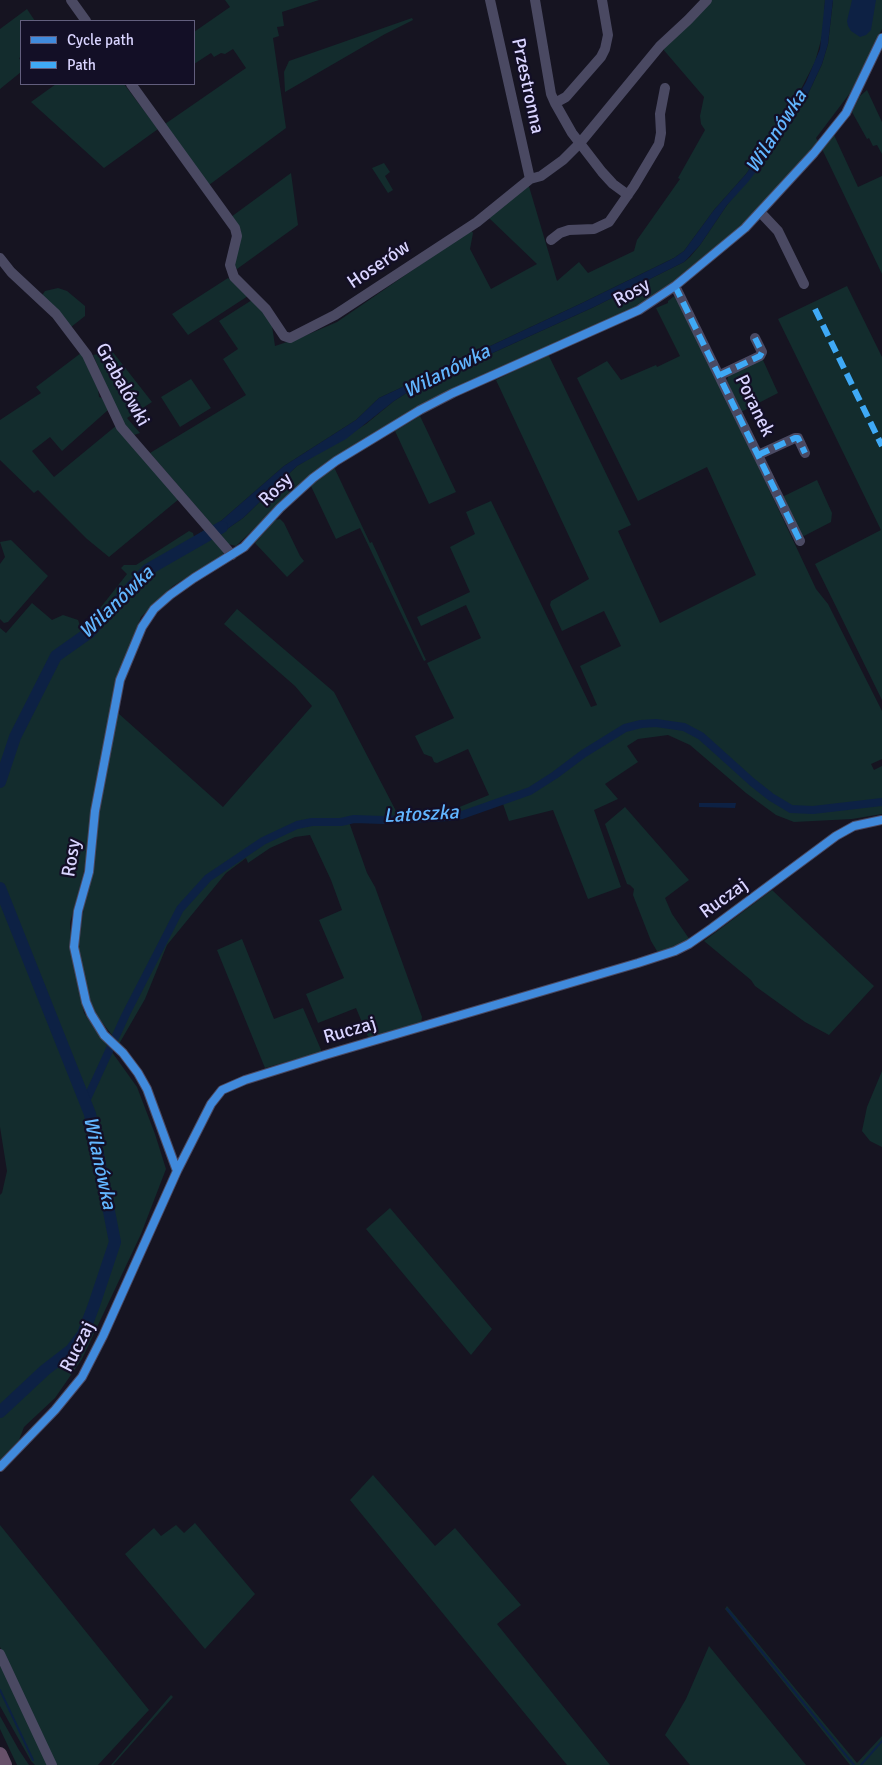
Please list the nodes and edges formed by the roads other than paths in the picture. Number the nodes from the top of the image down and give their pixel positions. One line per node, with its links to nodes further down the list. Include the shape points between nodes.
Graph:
1 (71, 0): 6 (street)
2 (490, 0): 12 (street, Przestronna)
3 (535, 0): 10 (street)
4 (602, 0): 10 (street, via 608,35 605,49 566,97)
5 (708, 0): 11 (street, Hoserów, via 660,46)
6 (85, 20)
7 (882, 38): 14 (street, Rosy, via 846,113)
8 (132, 85): 12 (street, Hoserów, via 235,228 237,236 230,265 232,274 266,309 286,338 335,315 477,222)
9 (665, 88): 13 (street, via 659,144)
10 (555, 103): 11 (street)
11 (580, 143): 12 (street, Hoserów, via 541,176); 13 (street, via 613,184)
12 (530, 179)
13 (628, 195): 15 (street, via 604,226 568,230)
14 (761, 213): 17 (street, via 778,231); 18 (street, Rosy)
15 (551, 240)
16 (0, 258): 24 (street, Grabalówki, via 56,314 86,355 121,427)
17 (804, 284)
18 (676, 286): 20 (street, Poranek); 24 (street, Rosy, via 639,310 420,410 313,478 244,547)
19 (755, 338): 20 (street, via 762,352 760,356)
20 (720, 375): 22 (street, Poranek)
21 (805, 453): 22 (street, via 795,438)
22 (758, 455): 23 (street, Poranek)
23 (800, 541)
24 (232, 554): 26 (street, Rosy, via 154,609 142,627 120,680 96,811 89,872 74,932 74,947 86,1002 104,1035 123,1053 147,1089)
25 (882, 820): 26 (street, Ruczaj, via 854,826 836,836 712,928 675,951 227,1086 211,1104)
26 (177, 1171): 27 (street, Ruczaj, via 82,1377)
27 (0, 1467)
28 (0, 1654): 31 (street)
29 (0, 1754): 30 (highway)
30 (5, 1765)
31 (52, 1765)

